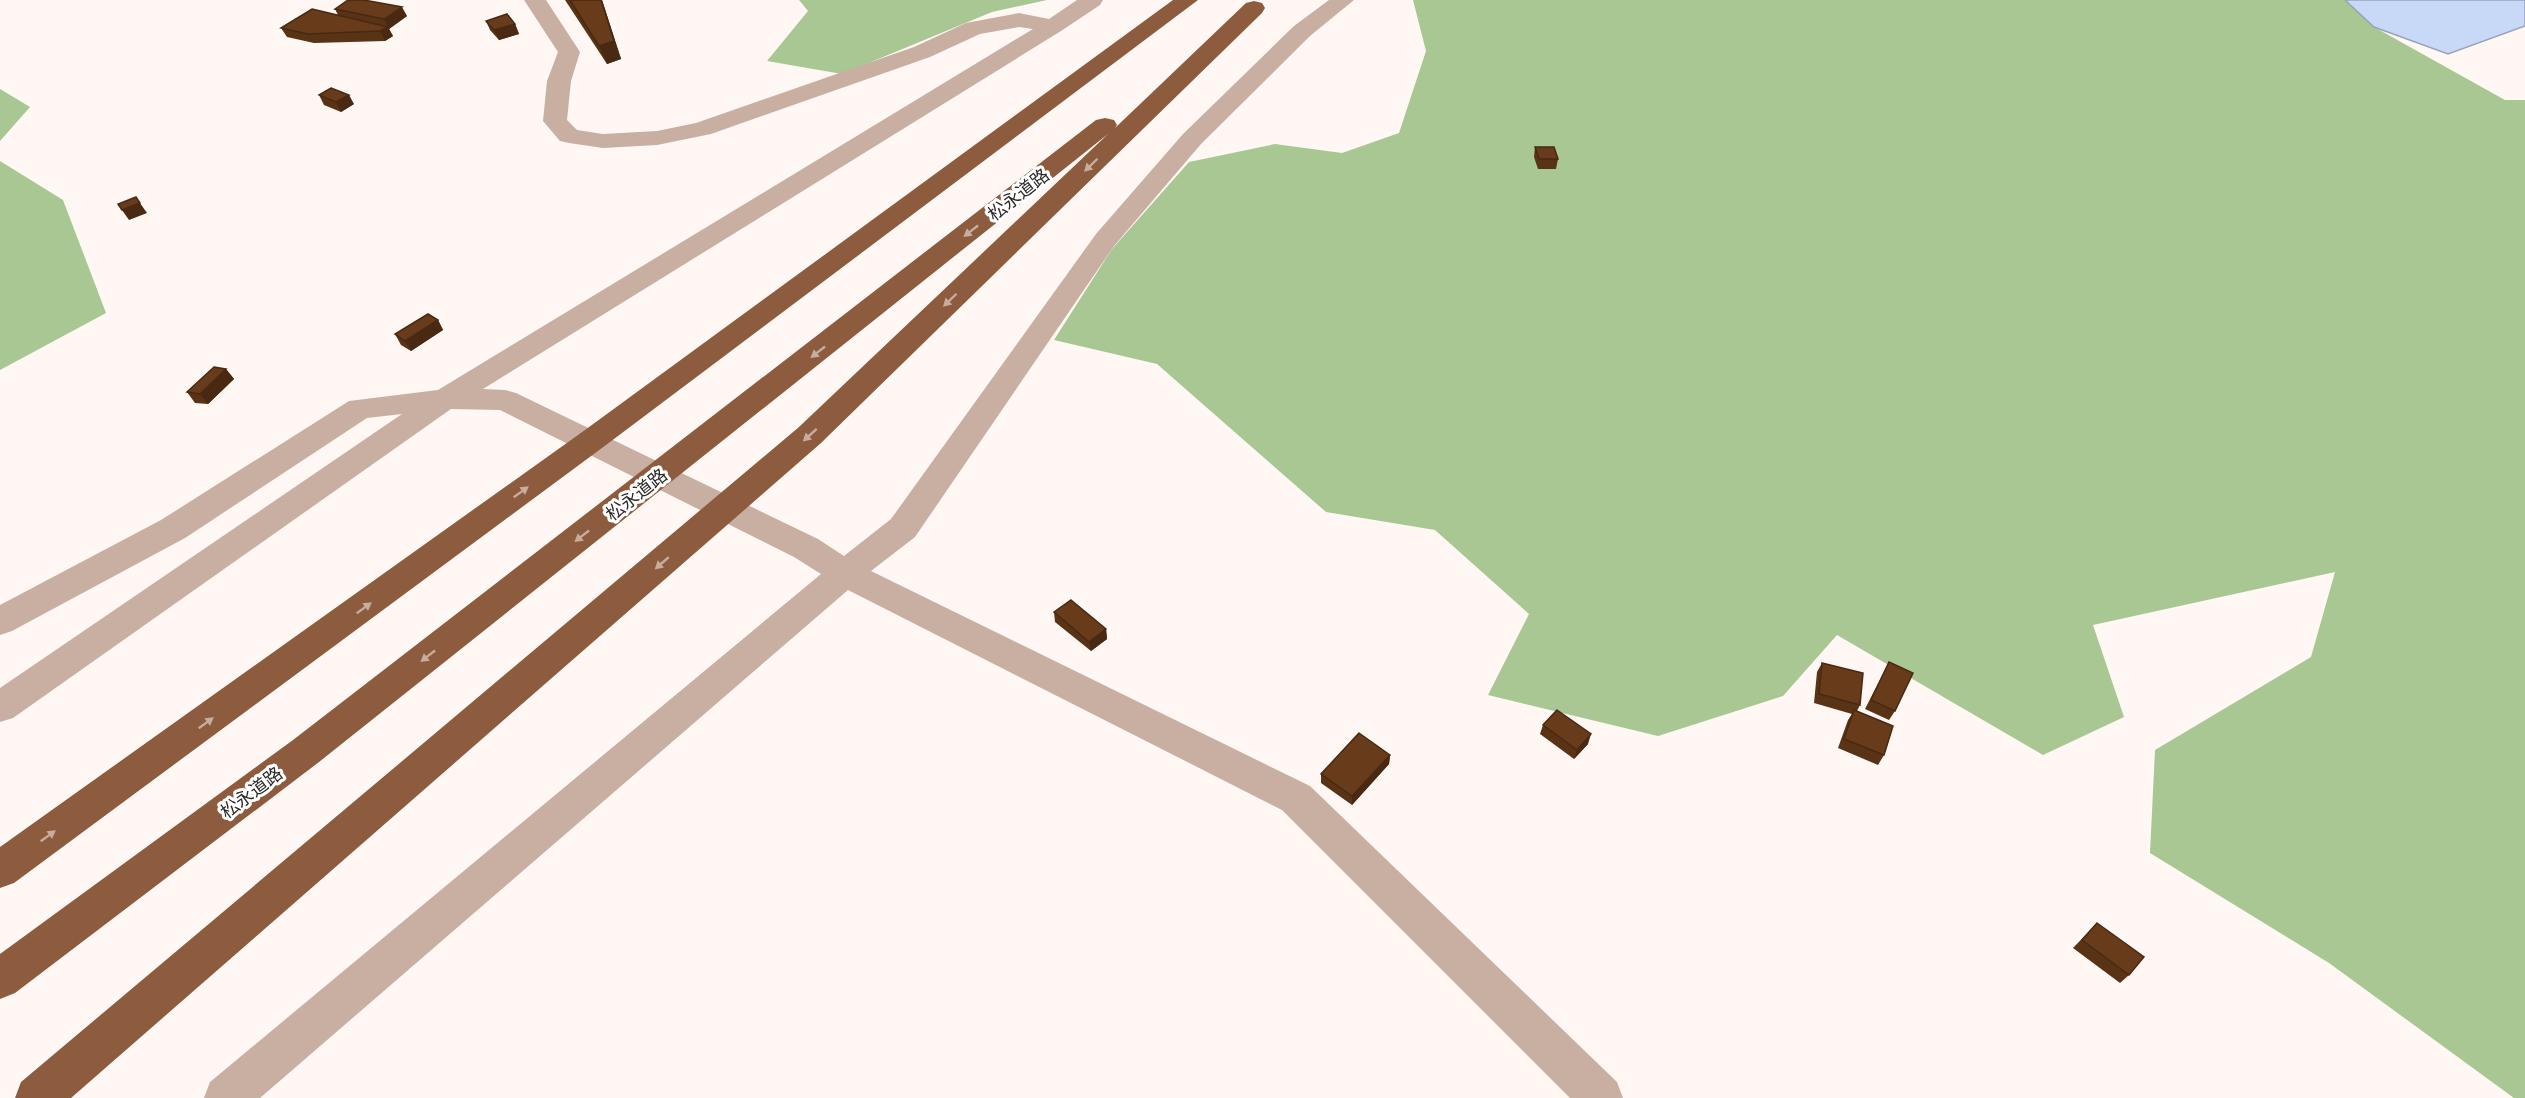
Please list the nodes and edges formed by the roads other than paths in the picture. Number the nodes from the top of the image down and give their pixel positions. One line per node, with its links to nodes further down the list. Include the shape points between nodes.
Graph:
1 (535, 0): 6 (street, via 569,52 559,81 555,122 569,136 603,141 657,138 702,129 922,52 974,28 1019,20)
2 (1092, 0): 6 (street)
3 (1187, 0): 11 (highway, one-way to 3, via 612,426)
4 (1343, 0): 8 (street, via 1302,31 1191,139 1105,240 903,528)
5 (1259, 4): 12 (highway, 松永道路, one-way to 12, via 306,751); 13 (highway, one-way to 13, via 810,435)
6 (1053, 26): 7 (street)
7 (446, 399): 8 (street, via 505,400 806,548); 9 (street, via 360,408 173,530); 10 (street)
8 (845, 573): 14 (street); 15 (street, via 1296,798)
9 (0, 621)
10 (0, 707)
11 (0, 870)
12 (0, 980)
13 (37, 1098)
14 (226, 1098)
15 (1600, 1098)

